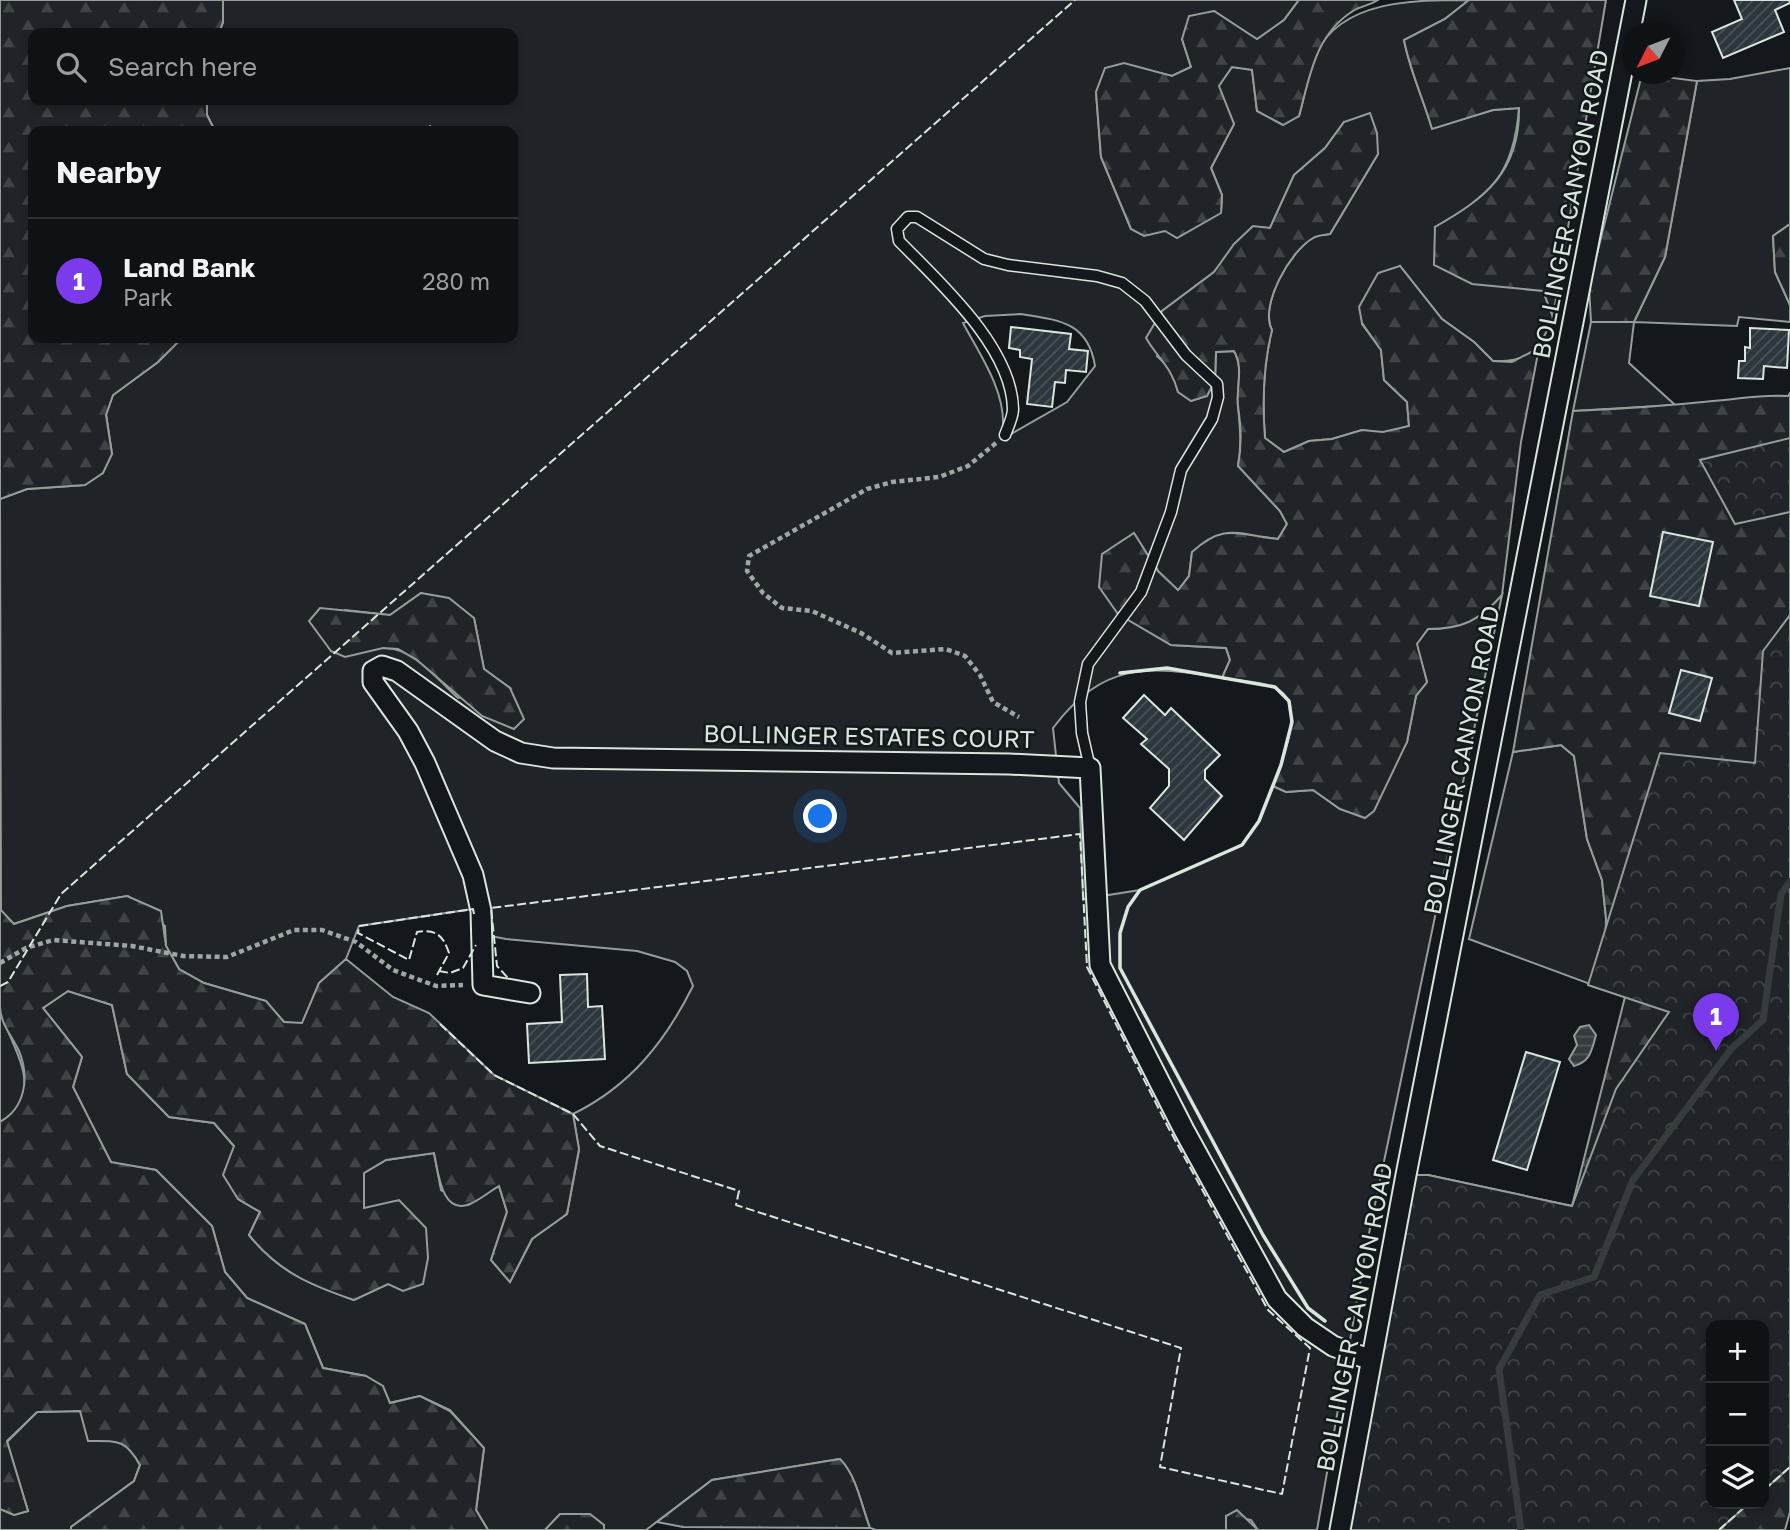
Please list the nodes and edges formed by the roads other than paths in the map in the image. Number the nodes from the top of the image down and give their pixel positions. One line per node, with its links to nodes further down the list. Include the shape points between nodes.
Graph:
1 (1636, 0): 5 (street, BOLLINGER CANYON ROAD)
2 (1005, 435): 3 (lane, via 1014,411 1009,385 984,333 899,241 897,229 908,217 917,216 984,259 1122,283 1144,301 1186,355 1217,384 1212,419 1181,470 1171,512 1140,592 1087,664 1080,702)
3 (1090, 768): 4 (street, BOLLINGER ESTATES COURT, via 553,758 521,753 495,741 397,671 382,666 373,671 373,682 425,763 472,875 481,911 483,985); 5 (street, via 1100,965 1277,1299 1324,1340)
4 (530, 993)
5 (1371, 1360): 6 (street, BOLLINGER CANYON ROAD)
6 (1340, 1530)

